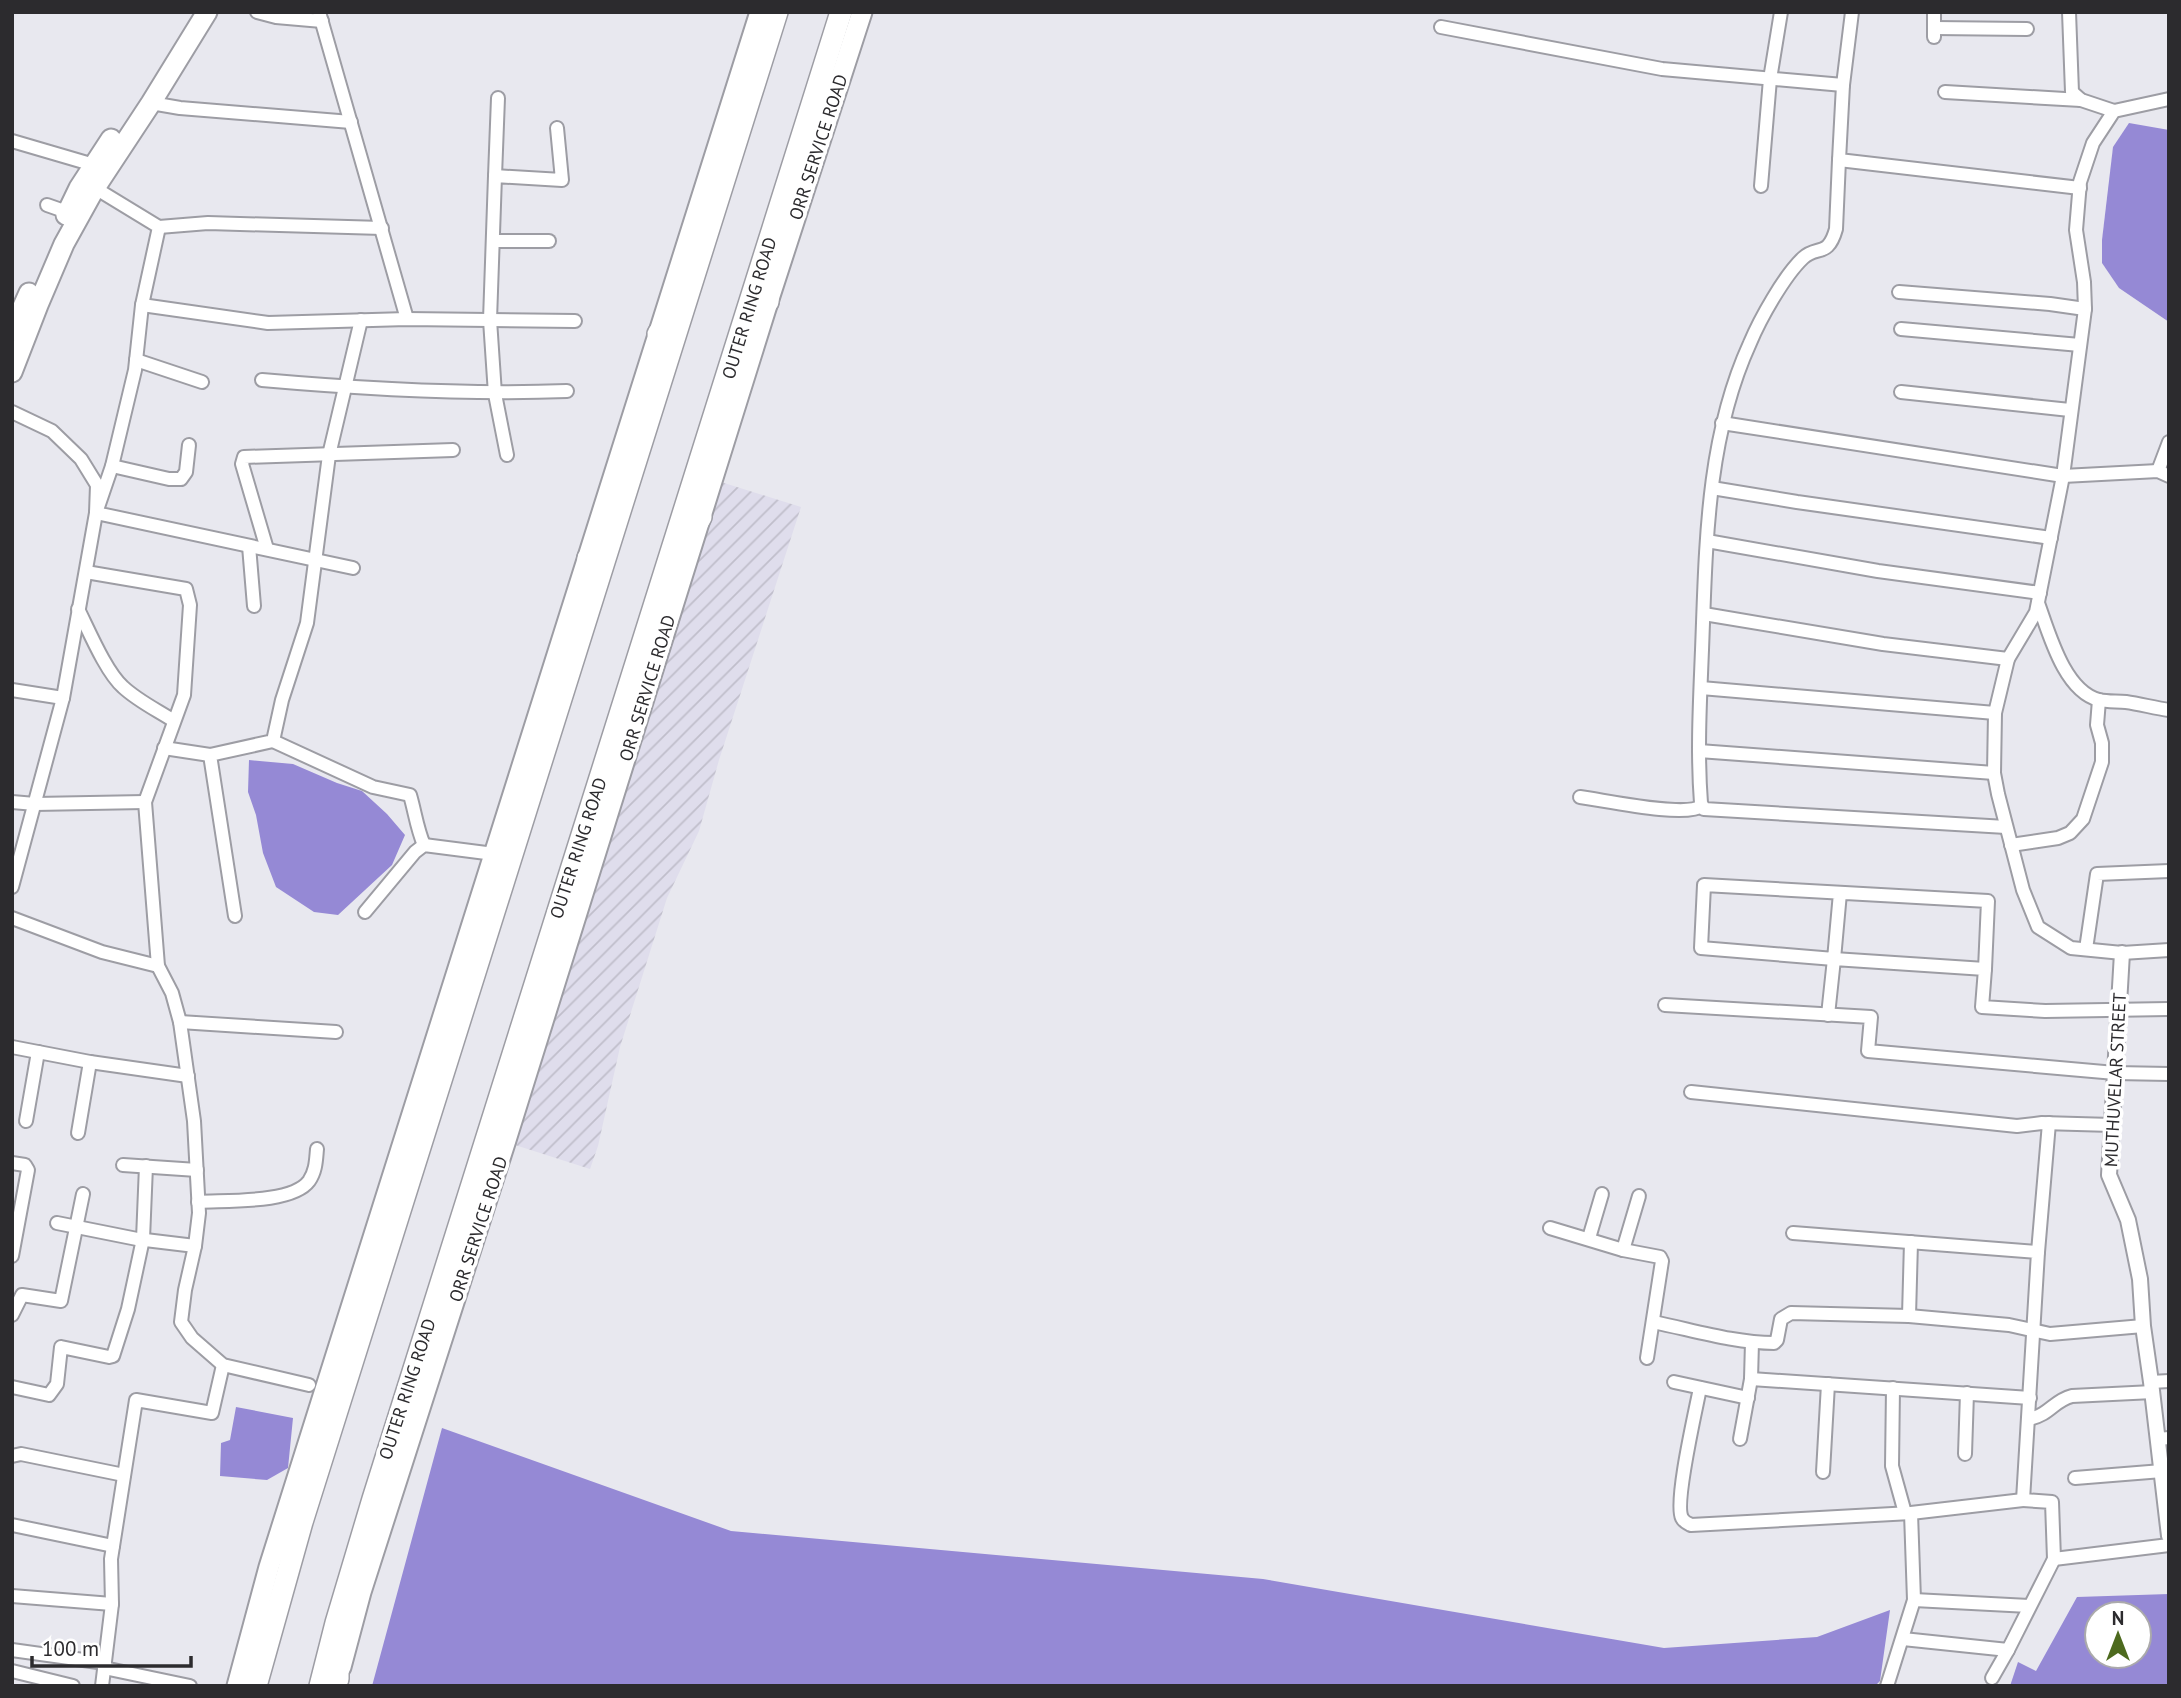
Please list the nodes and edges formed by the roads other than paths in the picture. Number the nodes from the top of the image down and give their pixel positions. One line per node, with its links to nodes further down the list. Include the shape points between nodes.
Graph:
1 (192, 12): 27 (main road)
2 (207, 12): 21 (main road)
3 (257, 12): 12 (street, via 276,18)
4 (760, 12): 51 (main road)
5 (777, 12): 39 (highway)
6 (841, 12): 36 (highway, OUTER RING ROAD)
7 (862, 12): 42 (main road, ORR SERVICE ROAD)
8 (1781, 12): 15 (street)
9 (1852, 12): 16 (street)
10 (1934, 12): 14 (street, via 1934,33)
11 (2069, 12): 20 (street, via 2072,92)
12 (321, 17): 23 (street)
13 (1441, 27): 15 (street, via 1662,69)
14 (2027, 29)
15 (1770, 79): 16 (street); 29 (street)
16 (1843, 85): 26 (street)
17 (1945, 92): 20 (street)
18 (498, 98): 28 (street)
19 (2169, 99): 22 (street)
20 (2081, 100): 22 (street)
21 (151, 103): 23 (street); 30 (main road)
22 (2114, 111): 31 (street, via 2092,143)
23 (351, 122): 35 (street)
24 (557, 128): 28 (street, via 562,180)
25 (12, 142): 27 (street)
26 (1839, 160): 31 (street); 63 (street, via 1834,237 1829,246 1804,256 1763,315)
27 (94, 165): 33 (main road)
28 (495, 176): 37 (street)
29 (1761, 186)
30 (94, 188): 34 (street); 54 (main road, via 64,244)
31 (2080, 188): 44 (street, via 2076,230)
32 (47, 205): 33 (street)
33 (67, 212): 41 (main road)
34 (159, 227): 35 (street, via 208,223); 43 (street)
35 (382, 228): 45 (street)
36 (772, 234): 42 (highway); 83 (highway, OUTER RING ROAD)
37 (493, 241): 38 (street); 47 (street)
38 (549, 241)
39 (692, 285): 51 (highway); 88 (highway)
40 (1899, 292): 44 (street)
41 (19, 298): 50 (main road)
42 (768, 302): 74 (main road, ORR SERVICE ROAD)
43 (142, 305): 46 (street, via 268,324); 53 (street)
44 (2085, 309): 52 (street)
45 (407, 319): 46 (street); 47 (street)
46 (361, 320): 57 (street)
47 (490, 320): 48 (street); 60 (street)
48 (575, 321)
49 (1901, 329): 52 (street)
50 (12, 331)
51 (658, 334): 79 (main road)
52 (2080, 345): 61 (street)
53 (136, 360): 56 (street); 69 (street)
54 (12, 372)
55 (262, 380): 57 (street)
56 (202, 382)
57 (345, 387): 60 (street); 67 (street)
58 (568, 391): 60 (street)
59 (1900, 392): 61 (street)
60 (495, 394): 68 (street)
61 (2070, 410): 71 (street)
62 (12, 412): 73 (street, via 52,431 80,459 97,485)
63 (1722, 423): 71 (street); 72 (street)
64 (2169, 442): 70 (street)
65 (189, 446): 69 (street, via 181,479)
66 (453, 450): 67 (street)
67 (329, 455): 78 (street, via 244,457 242,464); 80 (street)
68 (508, 455)
69 (112, 466): 73 (street)
70 (2164, 473): 71 (street)
71 (2063, 475): 75 (street)
72 (1712, 488): 75 (street); 76 (street)
73 (96, 513): 77 (street); 82 (street)
74 (701, 517): 83 (highway); 208 (main road, ORR SERVICE ROAD)
75 (2050, 538): 84 (street)
76 (1707, 541): 84 (street); 87 (street)
77 (249, 546): 78 (street); 85 (street)
78 (267, 550): 80 (street)
79 (588, 558): 88 (highway); 110 (main road)
80 (316, 560): 81 (street); 97 (street, via 307,623)
81 (353, 568)
82 (86, 572): 86 (street); 96 (street, via 187,589 184,695)
83 (664, 577): 208 (highway, OUTER RING ROAD, via 373,1499 339,1614)
84 (2039, 598): 89 (street, via 2036,612); 93 (street, via 2073,684)
85 (254, 606)
86 (78, 609): 92 (street); 96 (street, via 120,685)
87 (1703, 614): 89 (street); 90 (street)
88 (587, 619): 202 (highway)
89 (2008, 659): 95 (street)
90 (1701, 688): 95 (street); 99 (street)
91 (12, 690): 92 (street)
92 (63, 698): 105 (street)
93 (2099, 700): 94 (street); 109 (street, via 2102,762 2083,819 2077,828 2058,838)
94 (2169, 710)
95 (1995, 713): 101 (street)
96 (174, 721): 98 (street)
97 (273, 741): 100 (street); 108 (street, via 373,787 410,795)
98 (164, 748): 100 (street); 104 (street)
99 (1699, 751): 101 (street); 106 (street)
100 (210, 755): 115 (street)
101 (1994, 773): 107 (street)
102 (1580, 797): 106 (street, via 1672,810)
103 (12, 802): 105 (street)
104 (145, 802): 105 (street); 121 (street)
105 (35, 804): 112 (street)
106 (1702, 806): 107 (street)
107 (2007, 827): 109 (street)
108 (424, 845): 110 (street); 114 (street)
109 (2011, 845): 117 (street, via 2038,927 2071,947)
110 (494, 854): 212 (main road, via 269,1567)
111 (2169, 872): 117 (street, via 2097,874)
112 (12, 887)
113 (1840, 893): 120 (street); 120 (street, via 1704,886 1702,948); 122 (street, via 1989,901)
114 (365, 912)
115 (234, 916)
116 (12, 918): 121 (street, via 102,953)
117 (2087, 949): 119 (street)
118 (2169, 950): 119 (street)
119 (2122, 953): 125 (street, MUTHUVELAR STREET)
120 (1834, 959): 122 (street); 126 (street)
121 (158, 966): 127 (street)
122 (1985, 969): 125 (street, via 1982,1007)
123 (1665, 1005): 126 (street)
124 (2169, 1009): 125 (street)
125 (2119, 1010): 132 (street, MUTHUVELAR STREET)
126 (1828, 1014): 132 (street, via 1871,1017 1868,1051)
127 (180, 1022): 128 (street); 134 (street)
128 (336, 1032)
129 (12, 1047): 130 (street)
130 (38, 1052): 131 (street); 136 (street)
131 (90, 1062): 134 (street); 139 (street)
132 (2115, 1073): 133 (street); 138 (street, MUTHUVELAR STREET)
133 (2169, 1074)
134 (188, 1076): 144 (street)
135 (1691, 1092): 137 (street, via 2017,1126)
136 (26, 1121)
137 (2049, 1123): 138 (street); 158 (street)
138 (2112, 1125): 163 (street, MUTHUVELAR STREET, via 2109,1175 2127,1220 2140,1279)
139 (78, 1133)
140 (317, 1149): 148 (street, via 311,1179 295,1191 257,1199)
141 (18, 1164): 159 (street, via 28,1173)
142 (123, 1165): 143 (street)
143 (146, 1166): 144 (street); 154 (street)
144 (197, 1170): 148 (street)
145 (1602, 1194): 153 (street)
146 (83, 1195): 150 (street)
147 (1639, 1196): 157 (street)
148 (198, 1202): 156 (street)
149 (57, 1223): 150 (street)
150 (76, 1226): 154 (street); 160 (street, via 61,1301 22,1295)
151 (1550, 1228): 153 (street)
152 (1793, 1233): 155 (street)
153 (1589, 1238): 157 (street)
154 (143, 1239): 156 (street); 173 (street, via 113,1356 61,1347 52,1393 46,1396)
155 (1911, 1242): 158 (street); 161 (street)
156 (195, 1246): 167 (street, via 181,1322)
157 (1623, 1250): 162 (street, via 1662,1261)
158 (2038, 1252): 164 (street)
159 (12, 1256)
160 (12, 1315)
161 (1909, 1316): 164 (street); 165 (street, via 1791,1313 1781,1319 1774,1343)
162 (1653, 1322): 165 (street); 166 (street)
163 (2143, 1326): 164 (street, via 2050,1335); 174 (street, MUTHUVELAR STREET)
164 (2035, 1330): 179 (street)
165 (1752, 1342): 168 (street)
166 (1647, 1358)
167 (223, 1365): 172 (street); 187 (street, via 212,1413 135,1399)
168 (1751, 1378): 171 (street); 178 (street)
169 (2169, 1381): 174 (street)
170 (1674, 1382): 175 (street)
171 (1828, 1384): 176 (street); 186 (street)
172 (309, 1385)
173 (12, 1387)
174 (2152, 1387): 180 (street, via 2072,1396 2043,1416); 181 (street, MUTHUVELAR STREET)
175 (1700, 1388): 178 (street); 191 (street, via 1685,1465 1684,1522)
176 (1893, 1388): 177 (street); 191 (street, via 1892,1466)
177 (1968, 1393): 179 (street); 183 (street)
178 (1748, 1398): 182 (street)
179 (2030, 1398): 180 (street)
180 (2029, 1419): 189 (street)
181 (2163, 1438): 185 (street, MUTHUVELAR STREET)
182 (1740, 1439)
183 (1965, 1454)
184 (12, 1456): 187 (street)
185 (2162, 1471): 188 (street); 190 (street, MUTHUVELAR STREET)
186 (1823, 1472)
187 (124, 1475): 195 (street)
188 (2075, 1478)
189 (2023, 1500): 191 (street); 196 (street, via 2052,1502)
190 (2167, 1502): 193 (street, MUTHUVELAR STREET)
191 (1908, 1513): 198 (street)
192 (12, 1525): 195 (street)
193 (2169, 1536)
194 (2169, 1545): 196 (street)
195 (113, 1546): 199 (street)
196 (2054, 1559): 200 (street)
197 (12, 1596): 199 (street)
198 (1914, 1600): 200 (street); 201 (street)
199 (112, 1604): 205 (street)
200 (2029, 1606): 204 (street)
201 (1903, 1639): 204 (street); 215 (street)
202 (267, 1644): 213 (highway); 214 (highway)
203 (12, 1650): 205 (street)
204 (2008, 1650): 207 (street)
205 (105, 1665): 209 (street); 211 (street)
206 (12, 1671): 210 (street)
207 (1992, 1678)
208 (331, 1684)
209 (105, 1685)
210 (73, 1686)
211 (190, 1686)
212 (237, 1686)
213 (243, 1686)
214 (256, 1686)
215 (1887, 1686)

